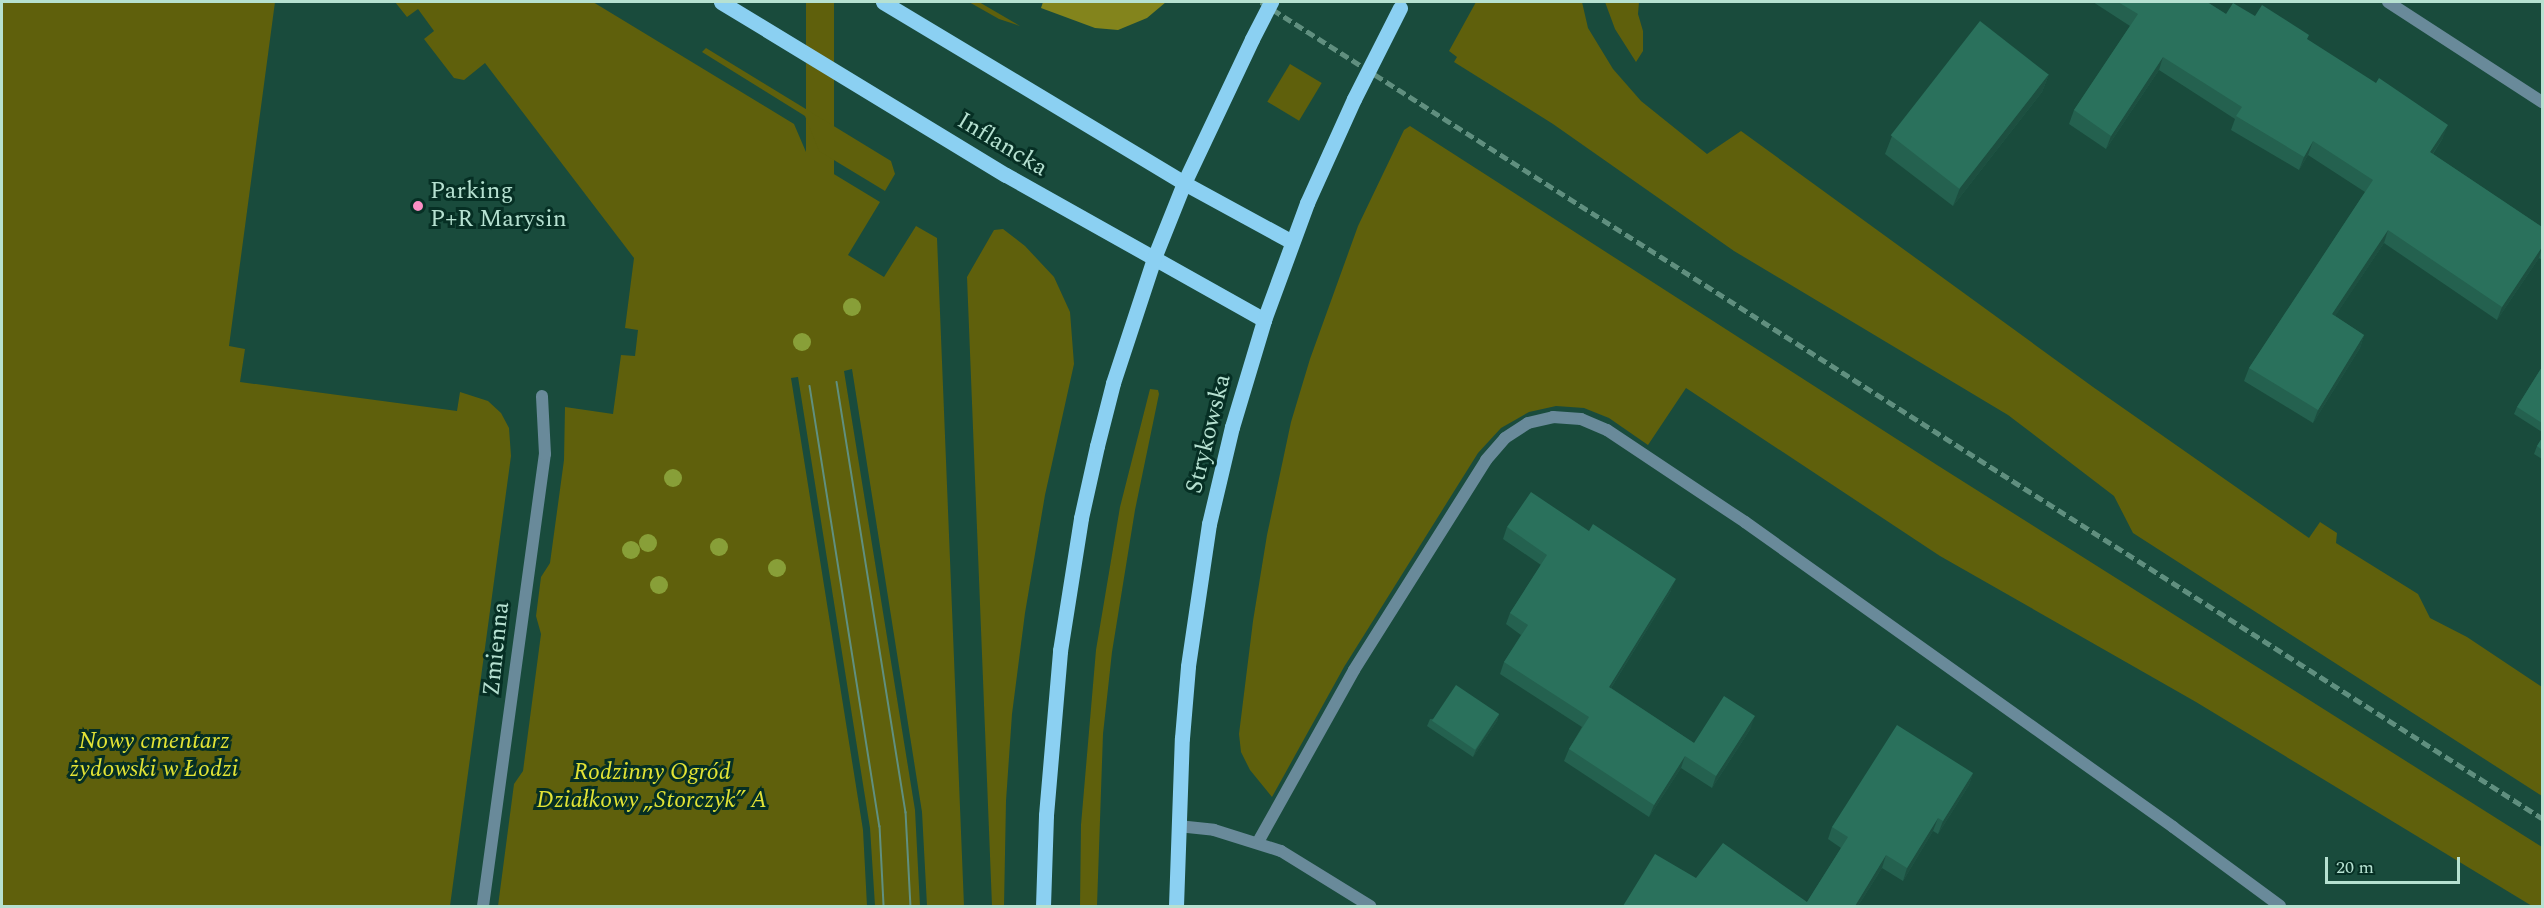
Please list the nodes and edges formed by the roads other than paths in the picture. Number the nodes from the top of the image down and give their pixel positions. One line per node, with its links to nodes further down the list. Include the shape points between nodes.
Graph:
1 (721, 2): 9 (main road, Inflancka, via 1006,175)
2 (883, 2): 7 (main road)
3 (1271, 2): 7 (main road, bridge)
4 (2388, 2): 6 (street)
5 (1401, 5): 8 (main road, Strykowska, bridge, via 1354,99)
6 (2542, 102)
7 (1184, 183): 8 (main road); 9 (main road)
8 (1292, 242): 10 (main road, Strykowska)
9 (1154, 258): 10 (main road, Inflancka); 15 (main road, via 1113,383 1080,528 1053,719)
10 (1264, 320): 12 (main road, Strykowska, via 1232,427 1209,524 1188,666)
11 (542, 396): 14 (street, Zmienna, via 545,454)
12 (1178, 826): 13 (street, via 1214,830); 16 (main road, Strykowska)
13 (1258, 842): 17 (street, via 1296,859); 18 (street, via 1354,670 1486,460 1505,438 1528,423 1553,417 1581,418 1607,430 1745,522)
14 (483, 906)
15 (1043, 906)
16 (1176, 906)
17 (1370, 906)
18 (2280, 906)

